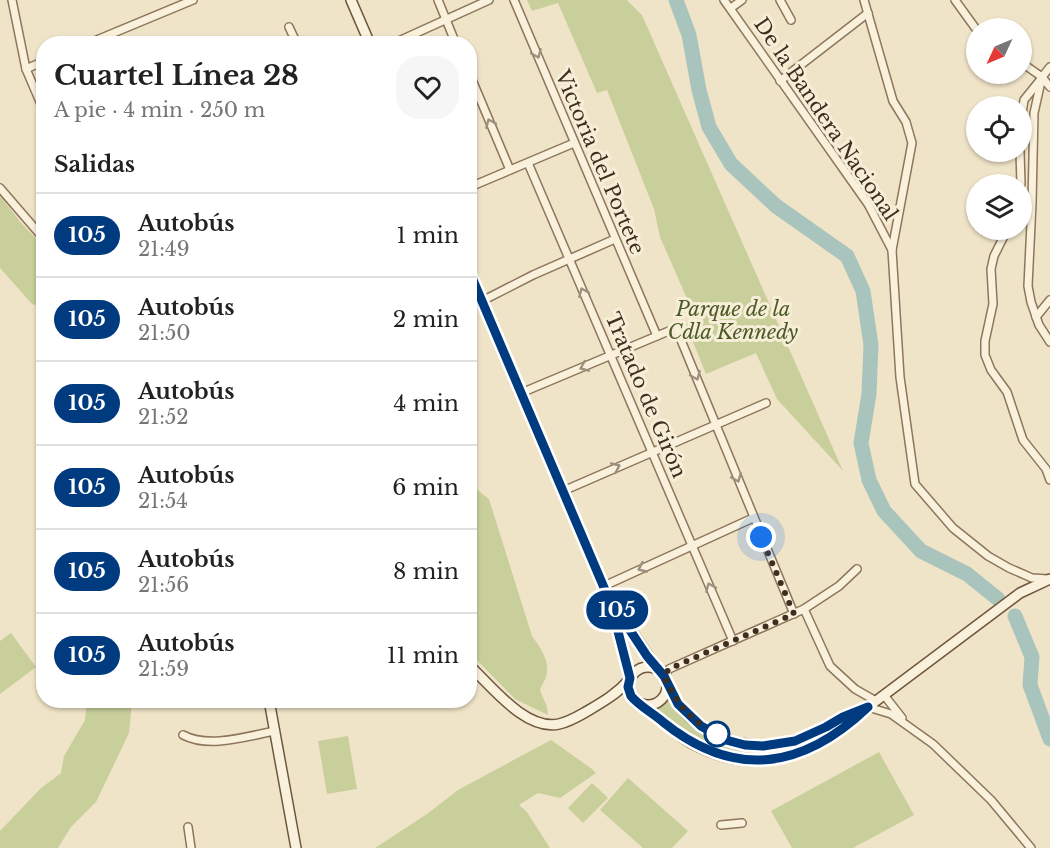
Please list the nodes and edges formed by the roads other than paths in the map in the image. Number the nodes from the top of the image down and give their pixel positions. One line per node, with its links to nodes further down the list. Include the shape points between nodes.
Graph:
1 (193, 0): 18 (street)
2 (351, 0): 20 (main road)
3 (438, 0): 15 (street)
4 (489, 0): 15 (street)
5 (514, 0): 33 (street, Victoria del Portete, one-way to 33)
6 (724, 0): 12 (street, De la Bandera Nacional)
7 (742, 0): 12 (street)
8 (780, 0): 16 (street)
9 (864, 0): 13 (street)
10 (955, 0): 14 (street)
11 (14, 1): 25 (street)
12 (731, 8): 28 (street, De la Bandera Nacional)
13 (867, 13): 28 (street); 41 (street, via 893,101 906,122 912,143)
14 (968, 18)
15 (446, 20): 21 (street); 22 (street)
16 (791, 20)
17 (290, 27): 19 (street)
18 (106, 36)
19 (294, 36)
20 (367, 36)
21 (410, 36)
22 (453, 36)
23 (36, 65): 25 (street)
24 (1050, 67): 27 (street)
25 (26, 69): 30 (street)
26 (1032, 70): 27 (street)
27 (1042, 76): 29 (street); 32 (street); 46 (street, via 1034,113 1028,286)
28 (780, 81): 41 (street, De la Bandera Nacional, via 868,204)
29 (1050, 87)
30 (36, 92)
31 (477, 92): 35 (street, one-way to 31)
32 (1027, 96)
33 (574, 143): 34 (street); 39 (street, Victoria del Portete)
34 (528, 163): 35 (street); 42 (street, Tratado de Girón)
35 (510, 170): 36 (street)
36 (477, 184)
37 (0, 188): 38 (street)
38 (36, 229)
39 (615, 239): 42 (street); 47 (street, Victoria del Portete)
40 (1002, 240): 54 (street, via 991,269 993,304 985,355 1007,392 1023,440)
41 (892, 250): 59 (street, De la Bandera Nacional, via 900,377 915,484 953,528 988,556 1032,578)
42 (569, 259): 45 (street); 49 (street, Tratado de Girón, one-way to 42)
43 (477, 289): 45 (main road)
44 (1050, 300): 46 (street)
45 (482, 301): 50 (main road)
46 (1036, 317): 48 (street)
47 (657, 336): 49 (street); 52 (street, one-way to 52, via 676,328)
48 (1050, 342)
49 (610, 356): 50 (street, one-way to 50); 53 (street, Tratado de Girón)
50 (521, 393): 55 (main road)
51 (766, 403): 52 (street)
52 (716, 424): 53 (street); 56 (street, one-way to 56)
53 (651, 451): 55 (street, one-way to 53); 57 (street, Tratado de Girón)
54 (1050, 480)
55 (563, 491): 60 (main road)
56 (753, 518): 57 (street); 63 (street)
57 (692, 545): 60 (street, one-way to 60); 64 (street, Tratado de Girón, one-way to 57)
58 (857, 569): 62 (street)
59 (1050, 579): 68 (main road, via 1020,593)
60 (604, 586): 61 (main road)
61 (608, 597): 66 (main road); 67 (main road)
62 (804, 609): 63 (street); 68 (street, via 830,666 855,689)
63 (794, 614): 64 (street)
64 (733, 641): 66 (street, via 669,669)
65 (477, 673): 69 (main road, via 524,717 548,725 560,724)
66 (662, 676): 67 (main road, via 647,667); 70 (main road, via 664,696 649,705); 71 (main road, via 678,704 701,726 745,745 795,741)
67 (630, 679): 69 (main road); 70 (main road, via 629,692)
68 (880, 698): 71 (main road); 73 (street)
69 (608, 700): 70 (main road, via 628,699)
70 (640, 704): 71 (main road, via 693,744 744,759 803,753 848,726)
71 (868, 707): 73 (street)
72 (270, 708): 74 (main road)
73 (905, 723): 81 (street, via 933,744 991,800)
74 (275, 732): 75 (street, via 211,741); 80 (main road)
75 (183, 735)
76 (742, 823): 77 (street)
77 (721, 825)
78 (188, 827): 79 (street)
79 (191, 848)
80 (296, 848)
81 (1031, 848)

